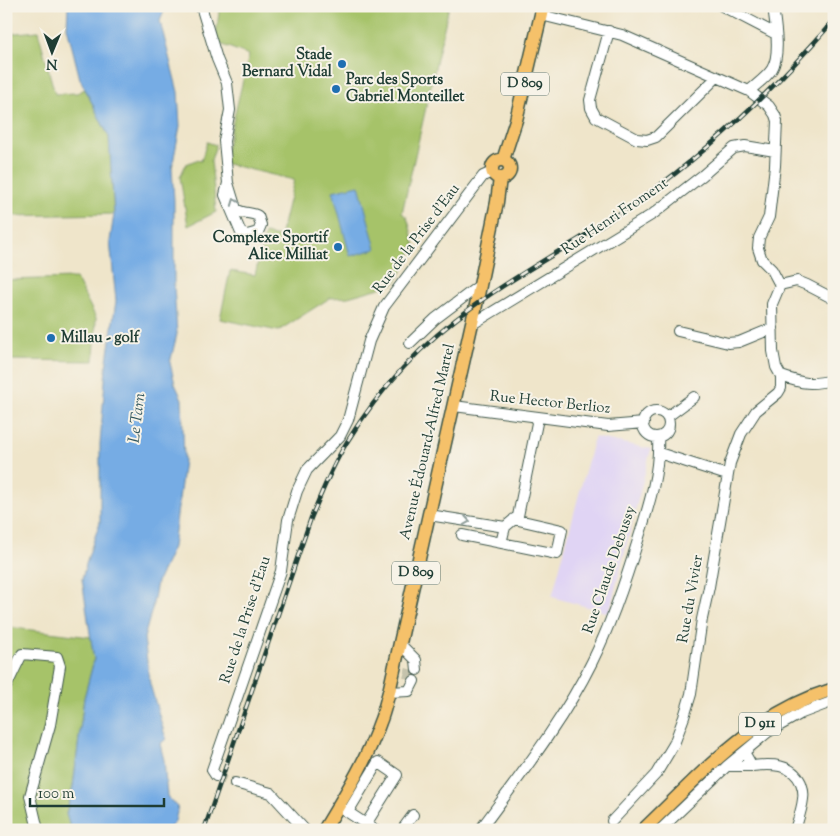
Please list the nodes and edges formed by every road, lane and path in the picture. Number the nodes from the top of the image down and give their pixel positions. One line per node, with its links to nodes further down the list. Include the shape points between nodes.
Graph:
1 (201, 6): 11 (street, via 226,84 230,110 224,141)
2 (722, 6): 6 (street)
3 (773, 6): 6 (street)
4 (542, 11): 5 (street); 10 (main road, D 809, via 503,160 509,165 509,172)
5 (609, 31): 7 (street); 7 (street, via 590,100 591,108 596,117 636,139 656,137)
6 (776, 34): 8 (street, via 776,61 771,71)
7 (717, 77): 8 (street)
8 (749, 91): 9 (street, via 769,106 775,115)
9 (775, 151): 13 (street, via 769,216 758,248 762,260); 15 (street, Rue Henri Froment, via 745,146 734,148 652,214)
10 (496, 175): 12 (main road, D 809, via 497,202); 44 (street, Rue de la Prise d'Eau, via 483,176 384,307 369,341 348,420 340,436 307,470 297,491 288,520 281,571 212,770)
11 (228, 183): 11 (street, one-way to 11, via 226,195 241,233 258,232 261,224 258,216 236,209)
12 (480, 285): 15 (main road, Avenue Édouard-Alfred Martel / D 809); 18 (street, via 435,319)
13 (780, 285): 14 (street, via 797,281); 16 (street, via 772,304)
14 (834, 299)
15 (471, 326): 22 (main road, Avenue Édouard-Alfred Martel / D 809)
16 (773, 328): 17 (street, via 728,343); 19 (street, via 776,367)
17 (678, 331)
18 (410, 343)
19 (781, 376): 20 (street, via 814,384); 28 (street, Rue du Vivier, via 778,394 756,411 740,434)
20 (834, 380)
21 (694, 397): 23 (street)
22 (454, 406): 24 (street, Rue Hector Berlioz); 29 (main road, Avenue Édouard-Alfred Martel / D 809)
23 (667, 417): 25 (street, via 661,412 654,412); 26 (street, via 668,430)
24 (538, 418): 25 (street, Rue Hector Berlioz, via 608,426); 30 (street, via 518,516)
25 (644, 423): 26 (street, via 648,433)
26 (658, 437): 27 (street, Rue Claude Debussy)
27 (659, 453): 28 (street); 55 (street, Rue Claude Debussy, via 650,501 628,570 592,663 552,728)
28 (727, 475): 48 (street, Rue du Vivier, via 691,694 684,717 674,744 656,774)
29 (429, 515): 31 (street, one-way to 31); 34 (main road, Avenue Édouard-Alfred Martel / D 809)
30 (514, 519): 31 (street); 33 (street, via 562,530 557,554)
31 (505, 527): 33 (street)
32 (462, 535): 33 (street)
33 (502, 543)
34 (400, 644): 35 (street); 39 (main road, Avenue Édouard-Alfred Martel / D 809)
35 (415, 666)
36 (410, 684): 39 (street)
37 (6, 687): 50 (street, via 22,654 56,657 60,666 50,725 30,796)
38 (834, 689): 56 (main road, D 911, via 786,708 741,737)
39 (389, 692): 46 (main road, Avenue Édouard-Alfred Martel / D 809, via 381,722)
40 (834, 701): 41 (street, via 802,713 768,732)
41 (744, 752): 42 (street); 43 (street)
42 (727, 766): 43 (street); 57 (street)
43 (752, 766): 58 (street, via 783,766 798,778 804,797)
44 (216, 776)
45 (234, 783): 51 (street, via 271,793)
46 (343, 809): 49 (street); 49 (street, via 378,762 397,775); 52 (main road, Avenue Édouard-Alfred Martel / D 809)
47 (413, 815): 54 (street)
48 (612, 821)
49 (366, 824): 53 (street)
50 (38, 830)
51 (305, 830)
52 (324, 830)
53 (376, 830)
54 (402, 830)
55 (480, 830)
56 (643, 830)
57 (660, 830)
58 (795, 830)

